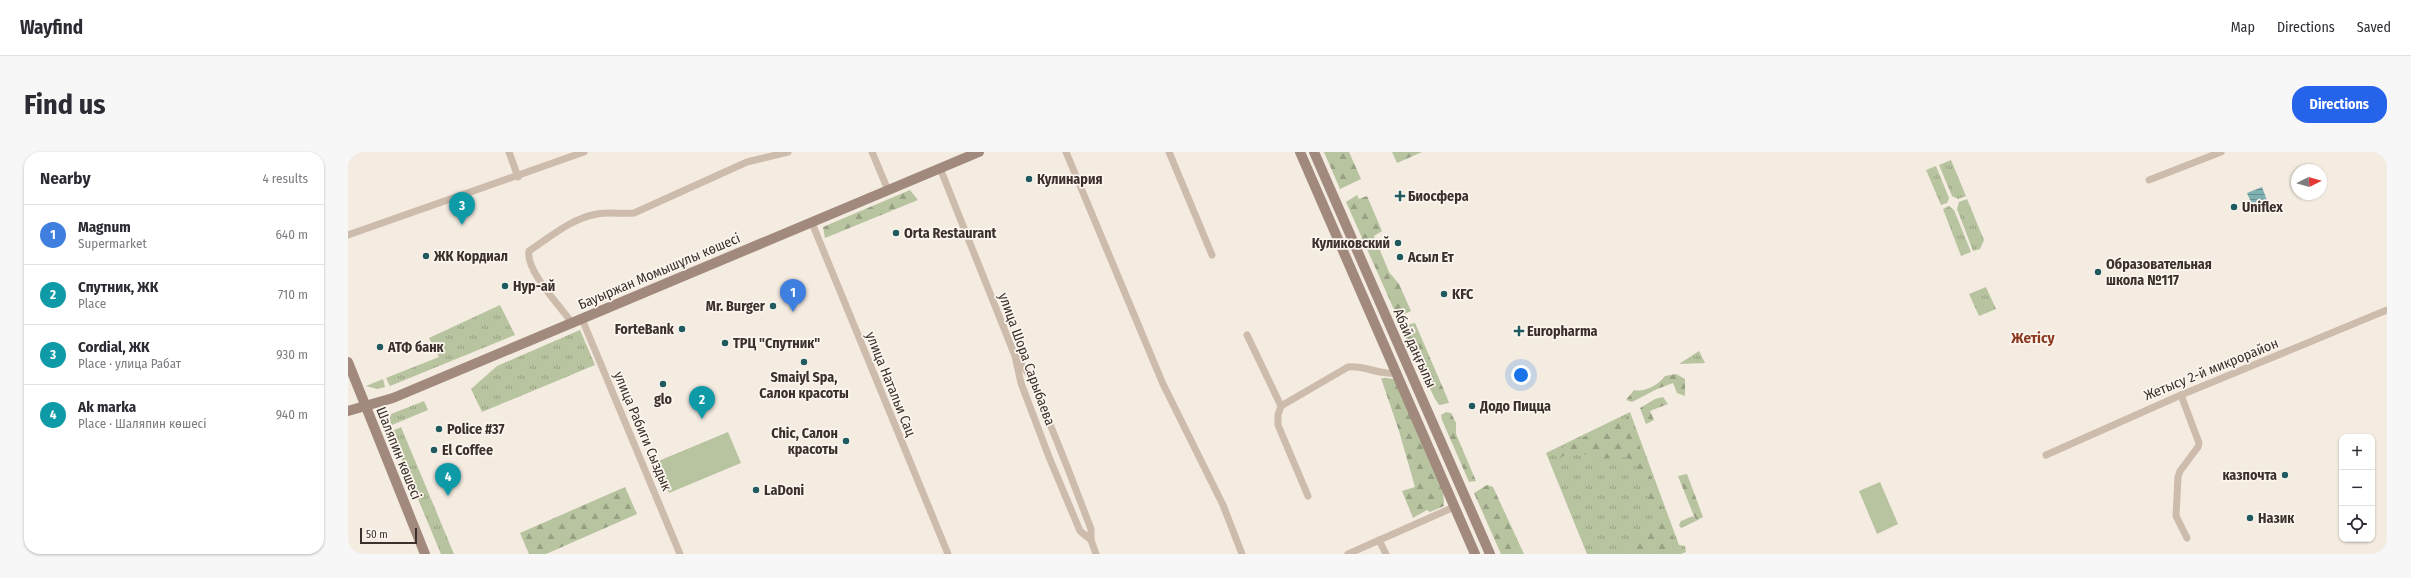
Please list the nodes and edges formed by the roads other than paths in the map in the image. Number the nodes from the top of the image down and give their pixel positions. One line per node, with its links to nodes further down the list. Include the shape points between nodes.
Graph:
1 (509, 152): 12 (street)
2 (584, 152): 12 (street)
3 (788, 152): 20 (street, via 747,162 634,213 608,213 584,217 529,251 529,259 535,274)
4 (872, 152): 14 (street)
5 (979, 152): 11 (main road, Бауыржан Момышұлы көшесі)
6 (1066, 152): 39 (street, via 1163,384 1222,505)
7 (1169, 152): 17 (street)
8 (1300, 152): 24 (main road, Абай даңғылы)
9 (1314, 152): 43 (main road, Абай даңғылы)
10 (2221, 152): 13 (street)
11 (940, 168): 14 (main road, Бауыржан Момышұлы көшесі); 22 (street, улица Шора Сарыбаева)
12 (518, 176): 16 (street)
13 (2149, 180)
14 (888, 190): 15 (main road, Бауыржан Момышұлы көшесі)
15 (812, 223): 19 (main road, Бауыржан Момышұлы көшесі); 37 (street, улица Натальи Сац)
16 (348, 234)
17 (1212, 255)
18 (2387, 310): 25 (street, Жетысу 2-й микрорайон)
19 (582, 319): 20 (main road, Бауыржан Момышұлы көшесі); 36 (street, улица Рабиги Сыздык)
20 (572, 323): 27 (main road, Бауыржан Момышұлы көшесі, via 393,398)
21 (1248, 335): 26 (street)
22 (1015, 356): 33 (street, via 1032,379 1091,529); 33 (street, улица Шора Сарыбаева, via 1021,383 1049,457 1080,531)
23 (348, 362): 27 (main road, Шаляпин көшесі)
24 (1395, 373): 26 (street, via 1384,374 1359,366 1348,367); 31 (main road, Абай даңғылы)
25 (2181, 396): 29 (street, Жетысу 2-й микрорайон); 32 (street, via 2199,443 2179,473 2176,516)
26 (1282, 406): 30 (street, via 1278,415 1278,425)
27 (365, 407): 28 (main road, Бауыржан Момышұлы көшесі); 35 (main road, Шаляпин көшесі)
28 (348, 411)
29 (2046, 455)
30 (1308, 496)
31 (1454, 507): 34 (street); 42 (main road, Абай даңғылы)
32 (2187, 538)
33 (1091, 540): 38 (street, улица Шора Сарыбаева)
34 (1379, 540): 40 (street); 41 (street)
35 (425, 554)
36 (680, 554)
37 (948, 554)
38 (1096, 554)
39 (1242, 554)
40 (1348, 554)
41 (1386, 554)
42 (1475, 554)
43 (1490, 554)

